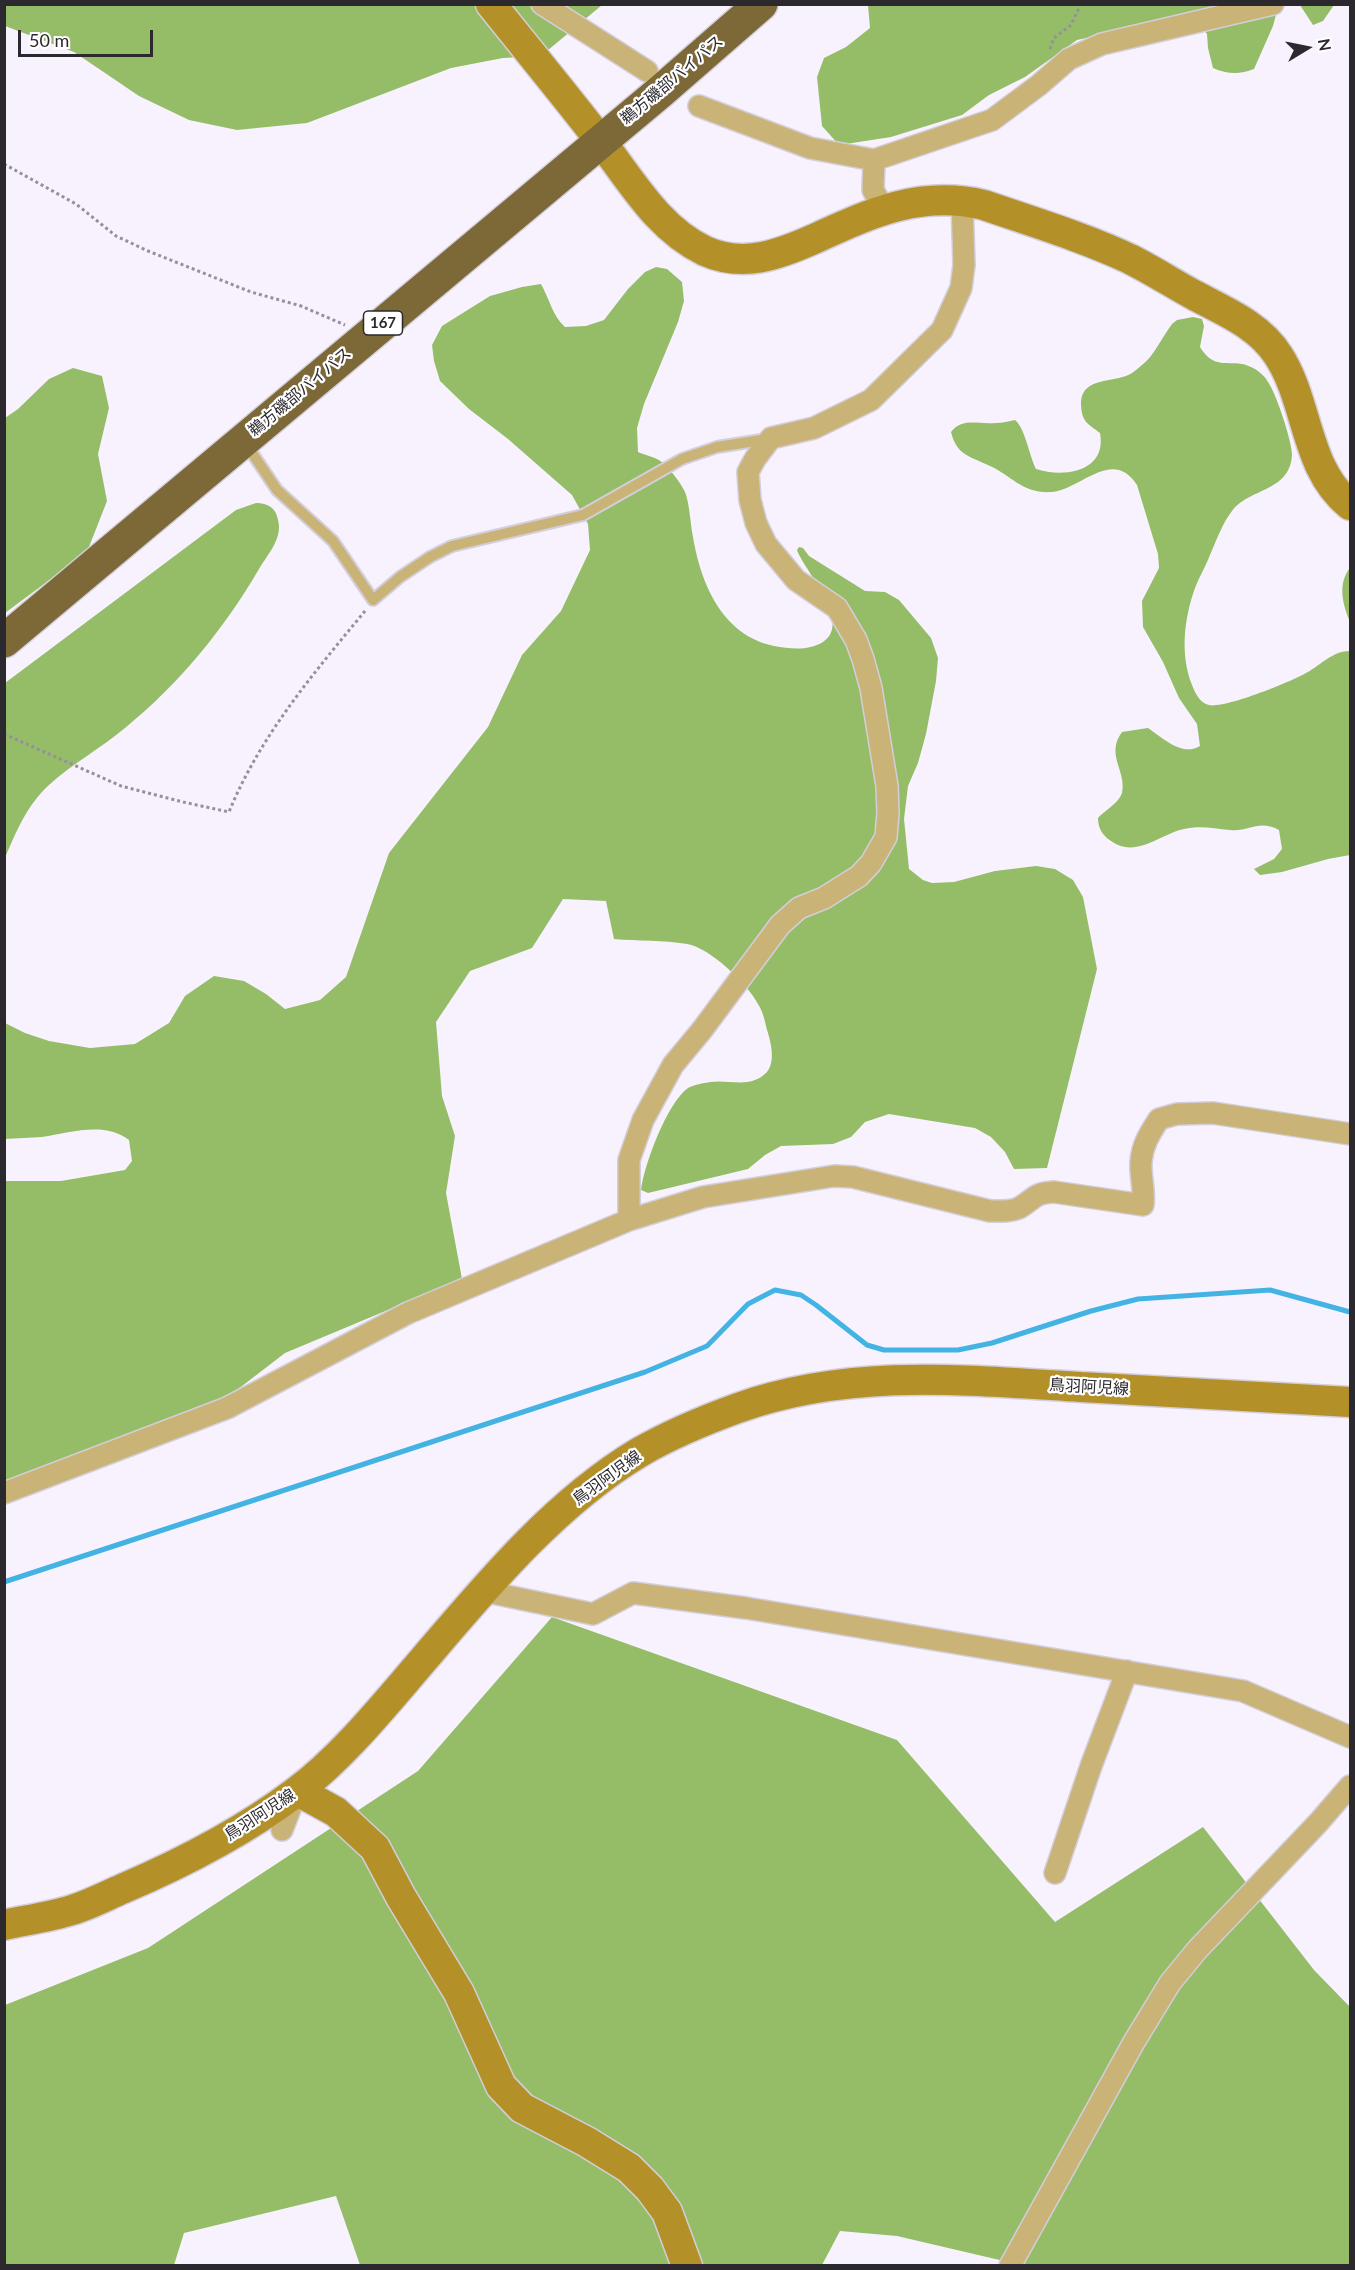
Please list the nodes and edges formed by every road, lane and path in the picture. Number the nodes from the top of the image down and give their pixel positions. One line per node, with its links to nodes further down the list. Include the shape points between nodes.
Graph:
1 (490, 4): 7 (street)
2 (542, 4): 5 (street)
3 (761, 4): 7 (highway, 鵜方磯部バイパス / 167)
4 (1273, 4): 8 (street, via 1102,44 1070,59 992,120)
5 (647, 71)
6 (699, 106): 8 (street, via 810,148)
7 (600, 140): 11 (street, via 648,205 679,236 706,251 732,259 763,259); 12 (highway, 鵜方磯部バイパス / 167)
8 (874, 160): 11 (street, via 873,190)
9 (4, 164): 12 (path, via 75,204 116,236 251,292 343,323)
10 (962, 200): 11 (street, via 927,201); 13 (street, via 961,288 942,330 871,400 814,428); 15 (street, via 1130,259 1258,332 1278,354 1292,381 1322,471)
11 (884, 209)
12 (363, 339): 14 (highway, 鵜方磯部バイパス / 167)
13 (771, 438): 16 (lane, via 717,447 682,459 583,515 452,546 400,577); 20 (street, via 748,472 756,523 780,562 796,580 837,608 856,640 871,688 887,786 885,837 859,876 799,908 780,925 673,1065 643,1120 629,1160)
14 (243, 440): 16 (lane, via 277,490 333,541); 17 (highway, 鵜方磯部バイパス / 167)
15 (1350, 505)
16 (373, 600): 18 (path, via 295,697 242,779 229,812 121,786)
17 (4, 641)
18 (4, 734)
19 (1350, 1134): 20 (street, via 1213,1113 1159,1119 1146,1140 1141,1162 1143,1205 1040,1192 1018,1209 1003,1212 834,1176 703,1197)
20 (629, 1220): 22 (street, via 408,1313 227,1408)
21 (1350, 1402): 23 (street, 鳥羽阿児線, via 895,1379 803,1389 740,1407 676,1433 638,1454 552,1520)
22 (4, 1493)
23 (483, 1591): 24 (street, via 593,1614 633,1593); 27 (street, 鳥羽阿児線, via 388,1701)
24 (1127, 1671): 25 (street, via 1243,1690); 29 (street)
25 (1350, 1737)
26 (1350, 1786): 32 (street, via 1170,1983)
27 (298, 1791): 28 (street); 30 (street, 鳥羽阿児線, via 181,1863 74,1910); 31 (street, via 336,1812 375,1848 459,1993 501,2086 522,2108 629,2169 650,2189 667,2212)
28 (282, 1830)
29 (1055, 1873)
30 (4, 1925)
31 (687, 2265)
32 (1011, 2265)

